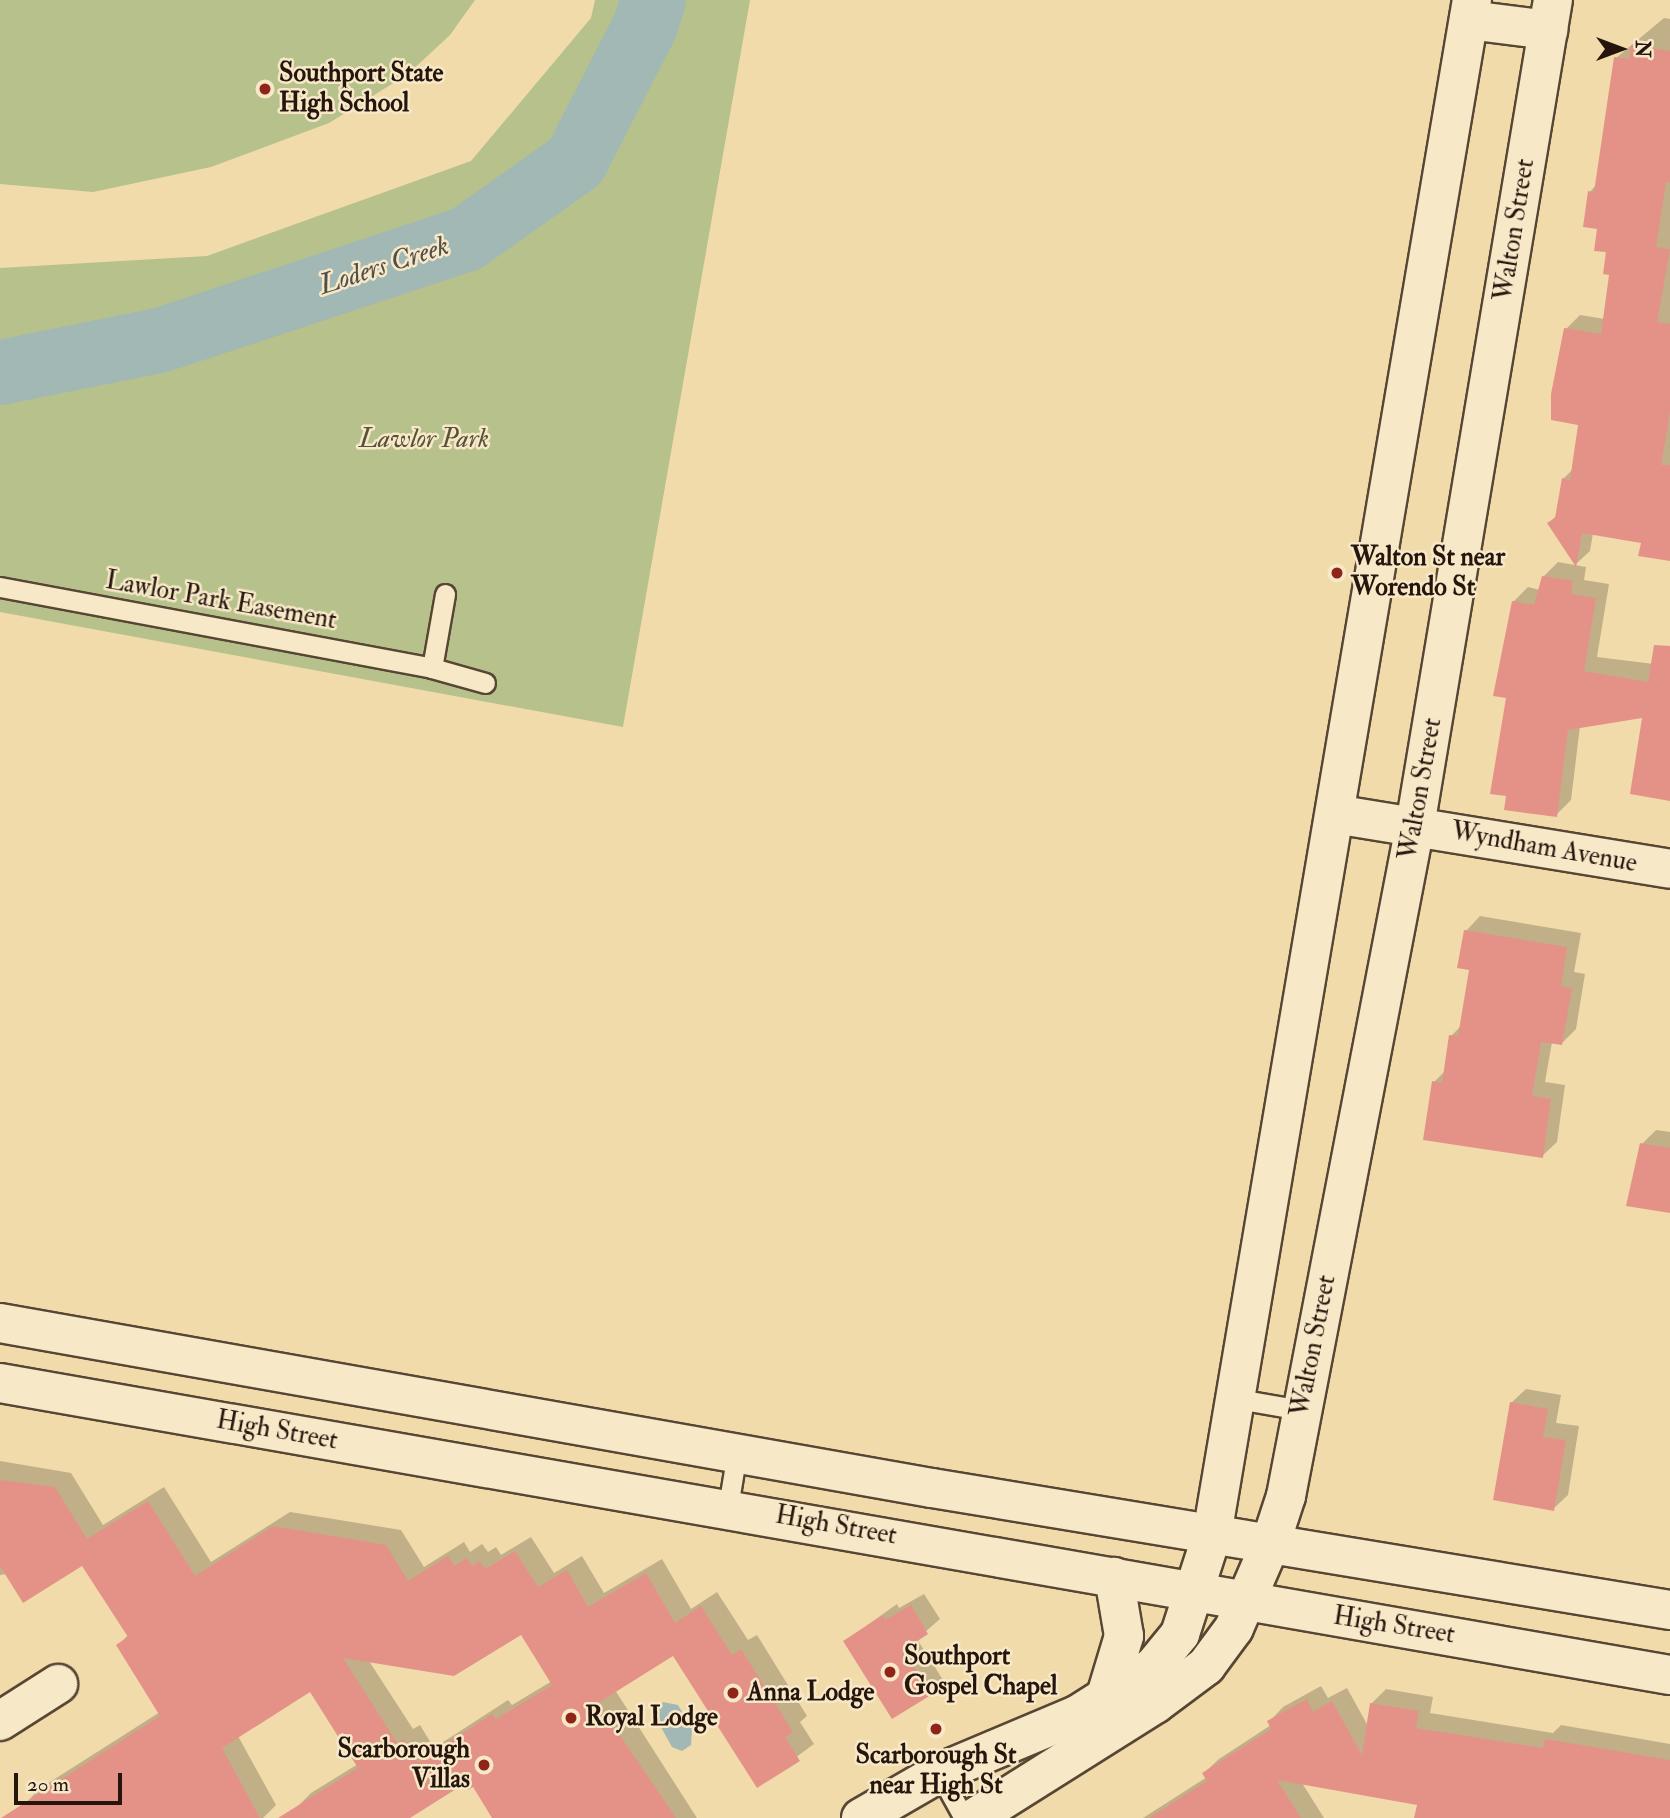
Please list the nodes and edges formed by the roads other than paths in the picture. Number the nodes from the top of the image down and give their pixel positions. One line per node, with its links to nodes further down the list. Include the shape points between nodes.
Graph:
1 (1470, 10): 2 (main road, Walton Street); 7 (main road, Walton Street)
2 (1551, 15): 8 (main road, Walton Street)
3 (0, 587): 5 (lane, Lawlor Park Easement)
4 (445, 594): 5 (lane)
5 (432, 668): 6 (lane, Lawlor Park Easement)
6 (485, 683)
7 (1335, 814): 8 (main road, Wyndham Avenue); 12 (main road, Walton Street)
8 (1415, 826): 9 (main road, Wyndham Avenue); 13 (main road, Walton Street)
9 (1670, 869)
10 (0, 1323): 14 (main road, High Street)
11 (0, 1383): 15 (main road, High Street)
12 (1238, 1399): 13 (lane); 16 (main road, Walton Street)
13 (1301, 1410): 17 (main road, Walton Street, via 1286,1496)
14 (737, 1452): 15 (lane); 16 (main road, High Street)
15 (728, 1507): 18 (main road, High Street)
16 (1212, 1535): 17 (main road, High Street); 19 (main road, Walton Street)
17 (1270, 1545): 20 (main road, Walton Street); 21 (main road, High Street)
18 (1114, 1577): 19 (main road, High Street); 24 (main road, via 1124,1636)
19 (1197, 1593): 20 (main road, High Street); 24 (main road, Walton Street, via 1164,1657)
20 (1247, 1601): 22 (main road, High Street); 29 (main road, Walton Street, via 1219,1652 1185,1683)
21 (1670, 1610)
22 (1670, 1675)
23 (58, 1685): 25 (main road)
24 (1104, 1699): 26 (main road, Walton Street, via 1029,1738)
25 (0, 1721)
26 (939, 1773): 27 (main road, Walton Street); 28 (lane)
27 (861, 1818)
28 (964, 1818)
29 (974, 1818)

